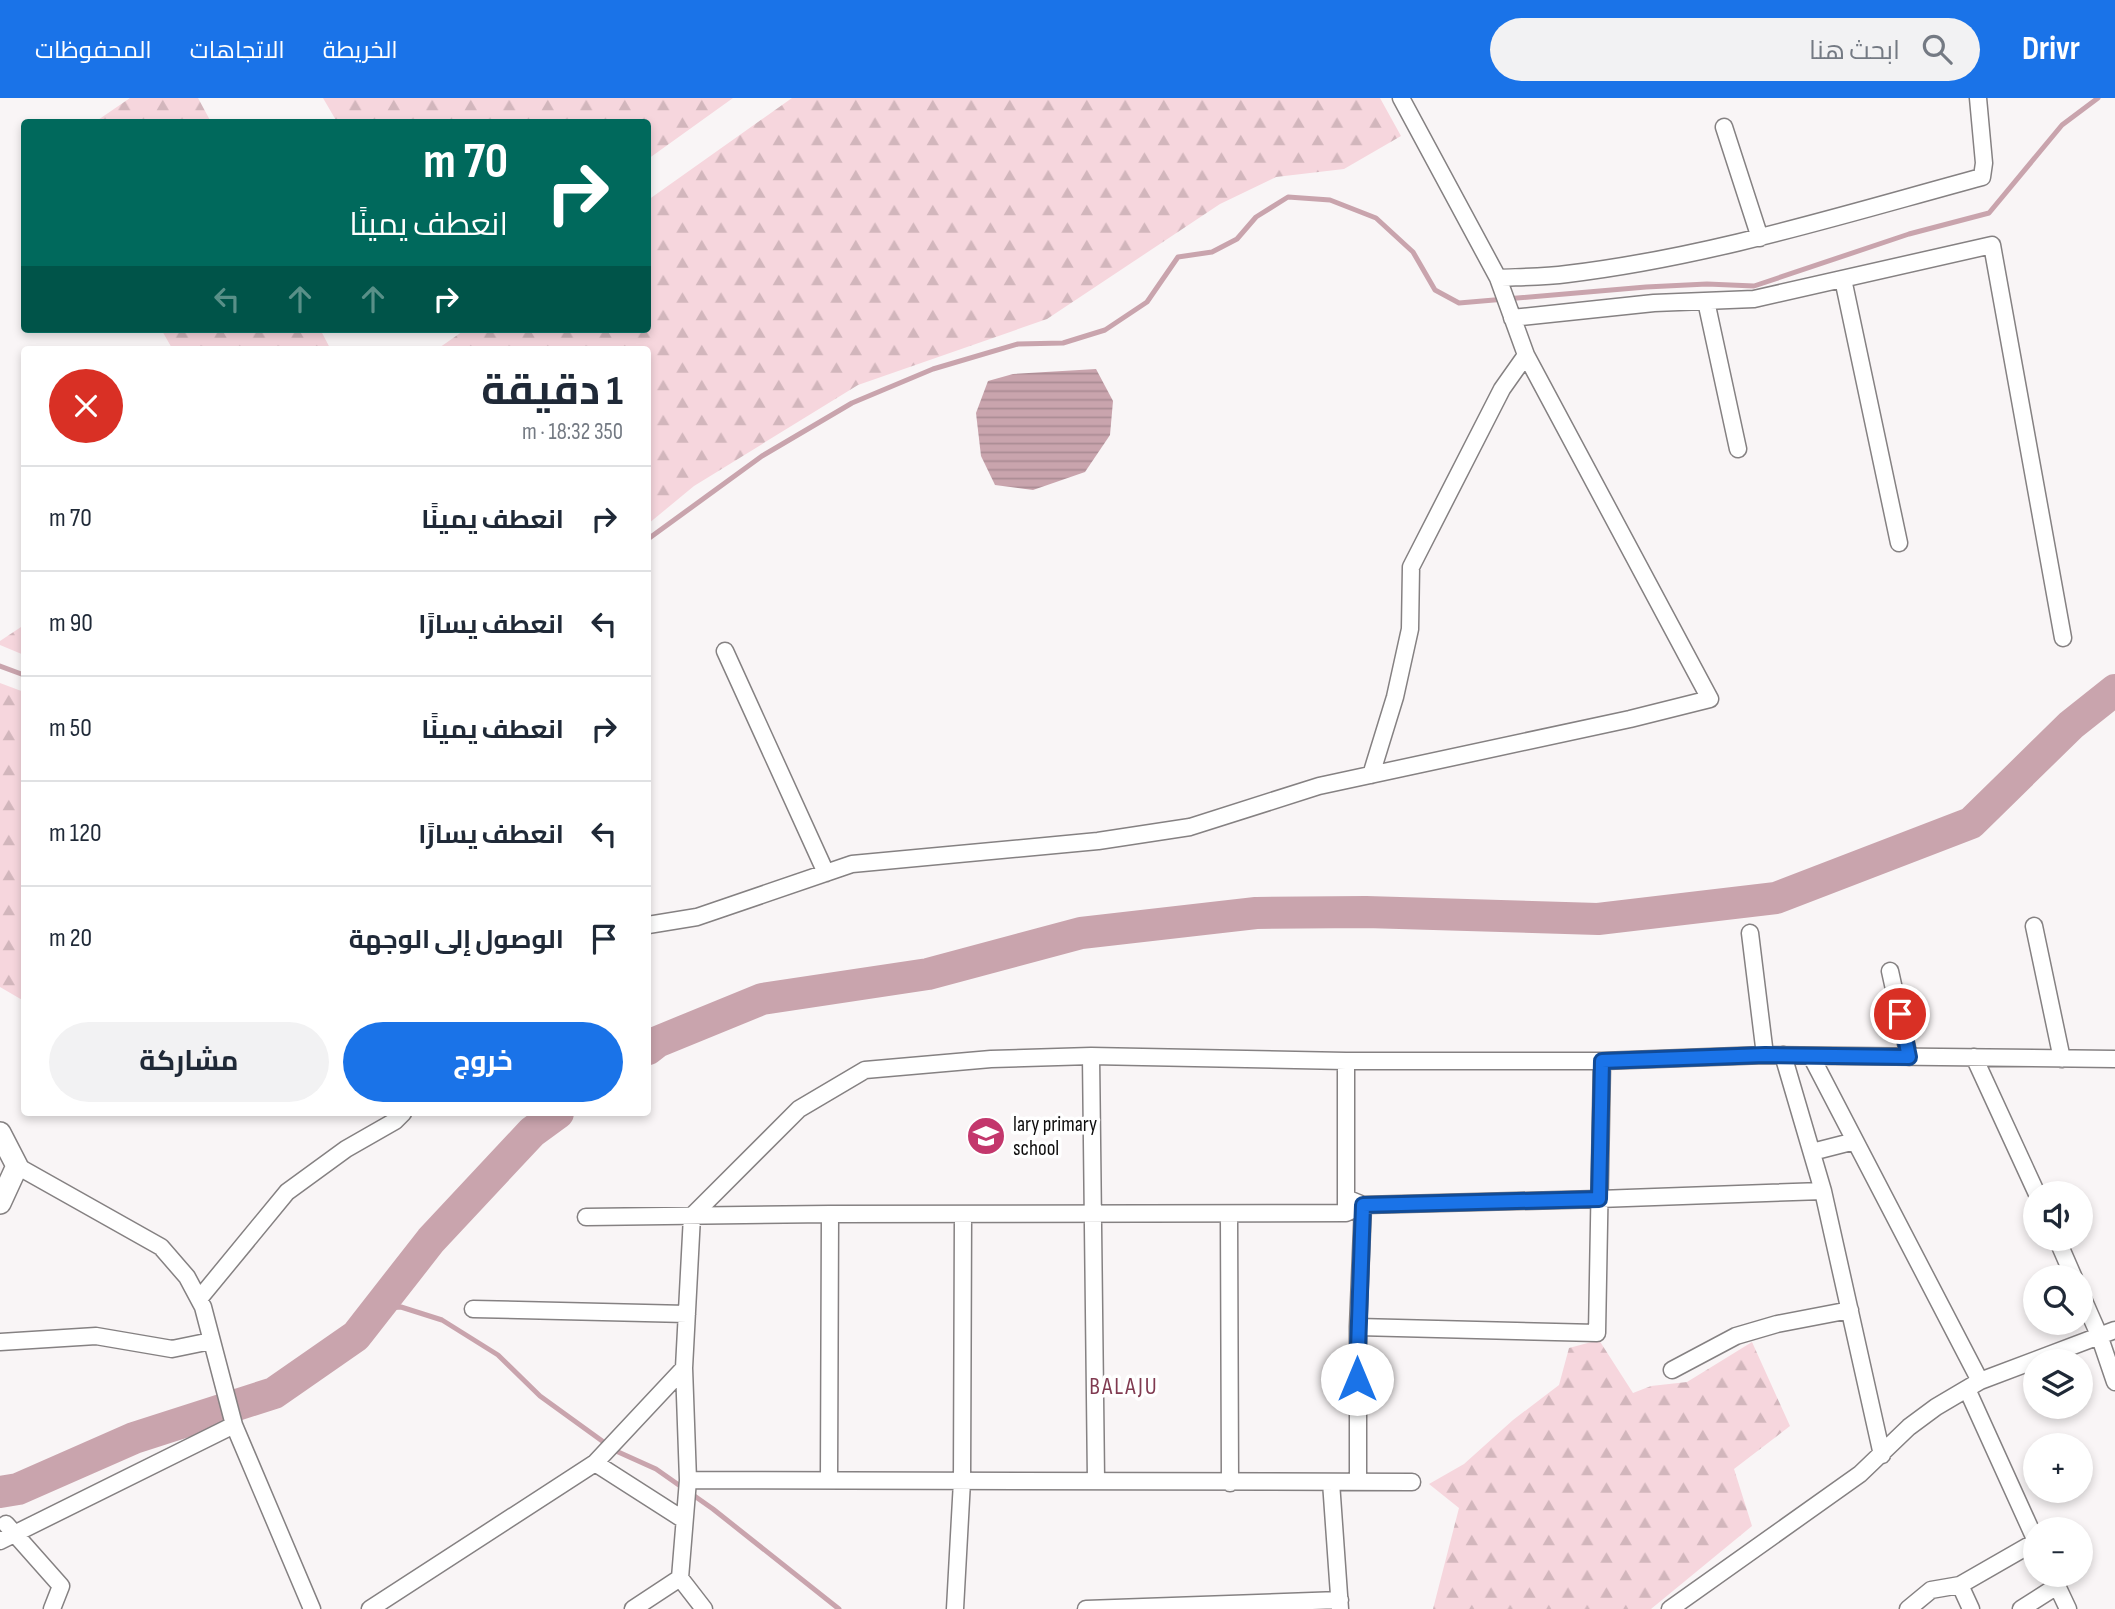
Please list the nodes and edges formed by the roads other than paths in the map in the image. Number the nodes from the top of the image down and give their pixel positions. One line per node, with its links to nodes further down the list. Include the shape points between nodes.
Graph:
1 (1401, 98): 6 (street)
2 (1978, 98): 4 (street, via 1982,177)
3 (1724, 127): 4 (street)
4 (1759, 238): 6 (street, via 1566,275)
5 (1843, 279): 7 (street, via 1754,299); 11 (street); 12 (street, via 1992,245)
6 (1500, 282): 8 (street)
7 (1706, 301): 8 (street); 10 (street)
8 (1511, 313): 9 (street)
9 (1526, 355): 14 (street, via 1502,389 1411,567 1410,629); 14 (street, via 1710,699)
10 (1738, 449)
11 (1899, 543)
12 (2063, 638)
13 (724, 651): 15 (street)
14 (1371, 775): 15 (street, via 1319,786 1190,827 1098,841 852,864)
15 (826, 873): 16 (street, via 697,917)
16 (651, 925)
17 (2034, 926): 26 (street)
18 (1750, 933): 20 (street)
19 (1890, 971): 24 (street)
20 (1765, 1055): 21 (street); 29 (street)
21 (1783, 1055): 23 (street); 33 (street)
22 (1091, 1056): 28 (street); 43 (street); 45 (street, via 865,1070 799,1109)
23 (1811, 1056): 24 (street); 32 (street)
24 (1909, 1057): 25 (street)
25 (1974, 1058): 26 (street); 35 (street)
26 (2062, 1059): 27 (street)
27 (2115, 1059)
28 (1346, 1061): 29 (street); 39 (street)
29 (1602, 1061): 37 (street)
30 (399, 1116): 47 (street, via 287,1192)
31 (0, 1133): 34 (street)
32 (1855, 1141): 33 (street); 60 (street)
33 (1812, 1152): 36 (street)
34 (18, 1166): 38 (street); 47 (street, via 161,1247)
35 (2031, 1181)
36 (1823, 1191): 37 (street); 49 (street)
37 (1599, 1199): 40 (street); 52 (street, via 1597,1334)
38 (0, 1203)
39 (1346, 1205): 40 (street); 44 (street)
40 (1363, 1205): 52 (street)
41 (830, 1214): 42 (street); 45 (street); 65 (street)
42 (964, 1214): 43 (street); 67 (street)
43 (1093, 1215): 44 (street); 66 (street)
44 (1229, 1215): 71 (street)
45 (692, 1216): 46 (street); 50 (street)
46 (586, 1217)
47 (199, 1299): 55 (street)
48 (473, 1308): 50 (street)
49 (1850, 1310): 58 (street, via 1736,1336); 62 (street)
50 (687, 1314): 57 (street)
51 (2093, 1321): 54 (street)
52 (1357, 1327): 69 (street)
53 (2115, 1330): 54 (street)
54 (2099, 1335): 59 (street); 60 (street)
55 (211, 1341): 56 (street, via 172,1349 96,1336); 61 (street)
56 (0, 1342)
57 (684, 1368): 63 (street); 64 (street)
58 (1672, 1370)
59 (2115, 1382)
60 (1973, 1385): 62 (street, via 1922,1416); 72 (street)
61 (234, 1426): 74 (street, via 30,1526); 82 (street)
62 (1882, 1455): 88 (street)
63 (595, 1463): 73 (street); 83 (street)
64 (688, 1480): 65 (street); 73 (street)
65 (829, 1480): 67 (street)
66 (1096, 1480): 67 (street); 71 (street)
67 (962, 1481): 86 (street)
68 (1331, 1482): 69 (street); 71 (street); 80 (street)
69 (1358, 1482): 70 (street)
70 (1412, 1482)
71 (1230, 1483)
72 (2025, 1517)
73 (684, 1520): 76 (street)
74 (5, 1530): 81 (street, via 61,1587)
75 (2023, 1548): 77 (street)
76 (680, 1578): 84 (street); 85 (street)
77 (1960, 1585): 89 (street, via 1931,1590); 90 (street)
78 (2047, 1587): 91 (street)
79 (2057, 1587): 92 (street)
80 (1340, 1604): 87 (street)
81 (52, 1609)
82 (312, 1609)
83 (370, 1609)
84 (634, 1609)
85 (704, 1609)
86 (955, 1609)
87 (1086, 1609)
88 (1670, 1609)
89 (1908, 1609)
90 (1971, 1609)
91 (2021, 1609)
92 (2068, 1609)

